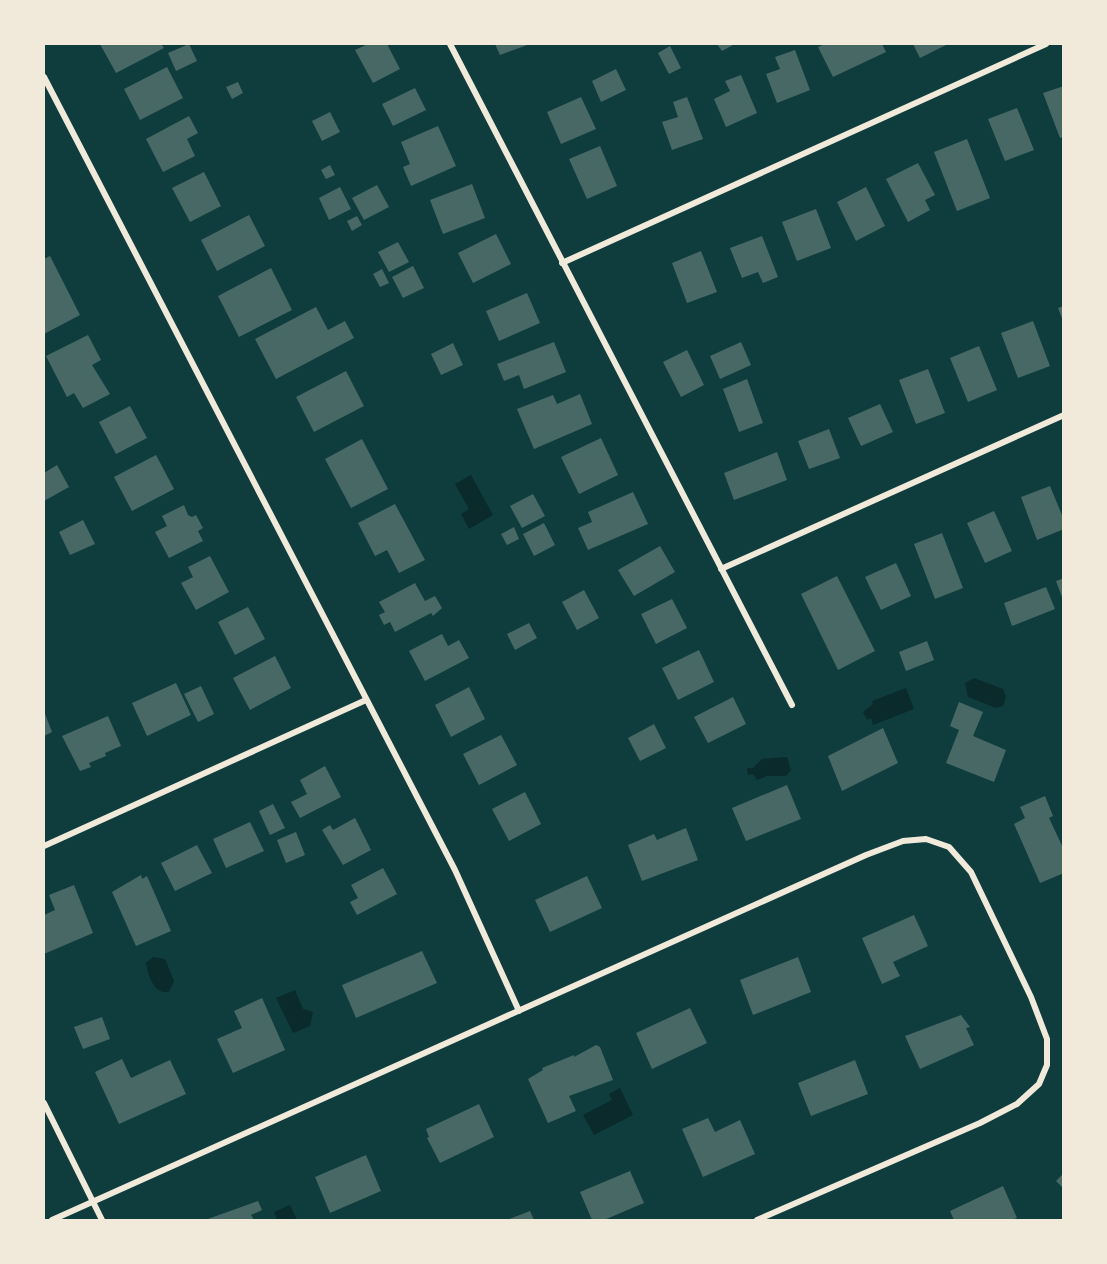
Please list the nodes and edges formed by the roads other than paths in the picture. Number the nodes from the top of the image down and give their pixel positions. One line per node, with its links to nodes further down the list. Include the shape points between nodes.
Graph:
1 (450, 44): 4 (street)
2 (1046, 44): 4 (street)
3 (44, 77): 7 (street)
4 (562, 263): 6 (street)
5 (1064, 415): 6 (street)
6 (721, 569): 8 (street)
7 (366, 700): 9 (street); 10 (street, via 457,875)
8 (792, 705)
9 (44, 846)
10 (519, 1011): 12 (street); 15 (street, via 866,855 903,841 926,839 949,847 971,872 1047,1039 1047,1065 1039,1084 1017,1104 980,1123)
11 (44, 1103): 12 (street)
12 (94, 1202): 13 (street); 14 (street)
13 (52, 1221)
14 (102, 1221)
15 (757, 1221)

